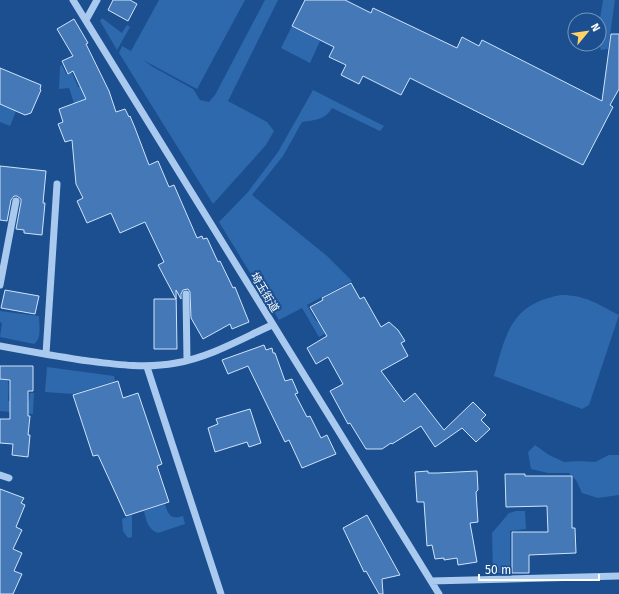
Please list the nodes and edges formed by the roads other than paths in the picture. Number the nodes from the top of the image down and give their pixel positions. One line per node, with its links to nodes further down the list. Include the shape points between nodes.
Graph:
1 (73, 0): 3 (street, 埼玉街道)
2 (97, 0): 3 (street)
3 (86, 20): 8 (street, 埼玉街道)
4 (57, 184): 10 (street)
5 (16, 201): 6 (street)
6 (0, 285)
7 (186, 294): 11 (street)
8 (272, 325): 11 (street, via 217,350); 16 (street, 埼玉街道)
9 (0, 346): 10 (street)
10 (46, 354): 12 (street, via 122,366)
11 (187, 360): 12 (street)
12 (147, 367): 17 (street)
13 (0, 475): 14 (street)
14 (9, 478)
15 (619, 576): 16 (street)
16 (430, 581): 18 (street, 埼玉街道)
17 (220, 594)
18 (439, 594)

